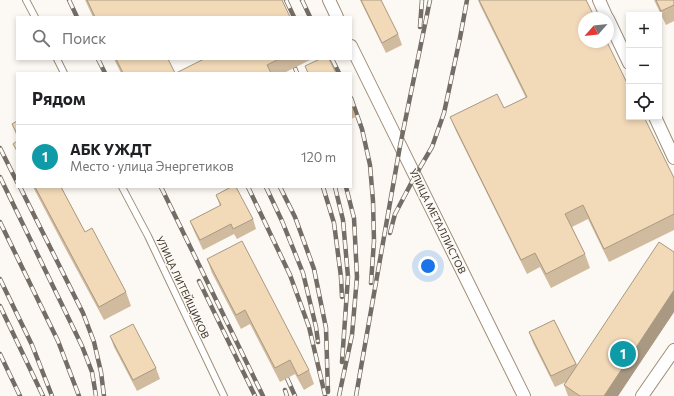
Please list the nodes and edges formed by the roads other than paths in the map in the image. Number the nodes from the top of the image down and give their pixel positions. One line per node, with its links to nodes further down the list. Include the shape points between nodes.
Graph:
1 (26, 0): 5 (lane)
2 (328, 0): 6 (street)
3 (599, 0): 4 (street)
4 (605, 12)
5 (34, 16)
6 (336, 16)
7 (614, 32): 9 (street)
8 (352, 48): 17 (street, УЛИЦА МЕТАЛЛИСТОВ)
9 (626, 57)
10 (57, 60): 11 (lane)
11 (63, 72)
12 (656, 120): 13 (street)
13 (674, 158)
14 (123, 188): 16 (lane, УЛИЦА ЛИТЕЙЩИКОВ)
15 (674, 350): 18 (street)
16 (224, 396)
17 (524, 396)
18 (642, 396)

